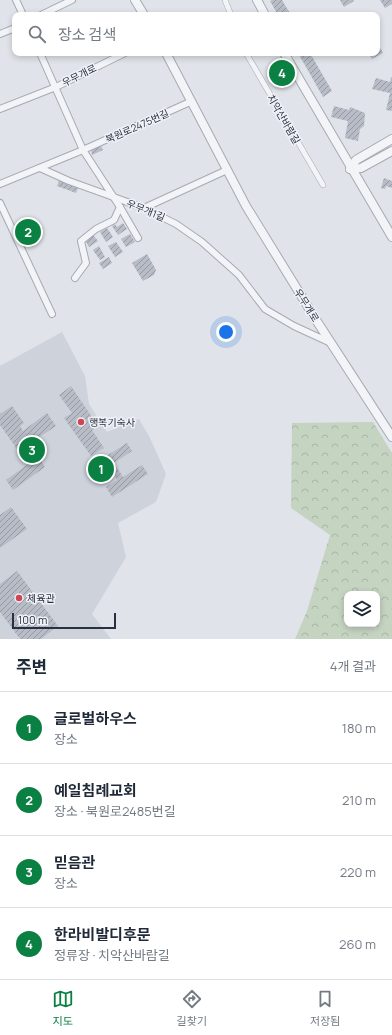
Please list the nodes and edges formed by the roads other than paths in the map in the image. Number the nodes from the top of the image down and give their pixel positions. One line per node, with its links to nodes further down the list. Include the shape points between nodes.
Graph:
1 (16, 0): 6 (street)
2 (72, 0): 7 (street)
3 (135, 0): 8 (street)
4 (225, 0): 9 (street)
5 (257, 0): 10 (street)
6 (22, 12)
7 (47, 12)
8 (142, 12)
9 (230, 12)
10 (263, 12)
11 (12, 29): 12 (street)
12 (0, 34)
13 (41, 56): 18 (street)
14 (119, 56): 18 (street, 우무개로)
15 (167, 56): 19 (street, 우무개로)
16 (248, 56): 28 (street, 치악산바람길)
17 (286, 56): 25 (street)
18 (56, 86): 20 (street); 22 (street)
19 (190, 102): 22 (street, 북원로2475번길); 26 (street, 우무개로)
20 (0, 109)
21 (392, 139): 25 (street, via 356,160)
22 (83, 150): 24 (street, 북원로2475번길); 29 (street)
23 (392, 150): 25 (street, via 360,168)
24 (40, 168): 27 (street, 북원로2475번길); 29 (street, 우무개1길)
25 (350, 169): 33 (street)
26 (227, 170): 32 (street); 37 (street, 우무개로, via 246,206)
27 (0, 184)
28 (323, 185)
29 (114, 198): 31 (street); 32 (street, 우무개1길)
30 (0, 203): 36 (street)
31 (120, 207): 34 (street); 35 (street, via 114,220 96,229 81,241 86,263)
32 (144, 208): 37 (street, 우무개1길, via 176,224 202,242 238,275 265,309)
33 (392, 237)
34 (138, 238)
35 (75, 278)
36 (52, 314)
37 (331, 343): 38 (street, 우무개로)
38 (392, 437)

